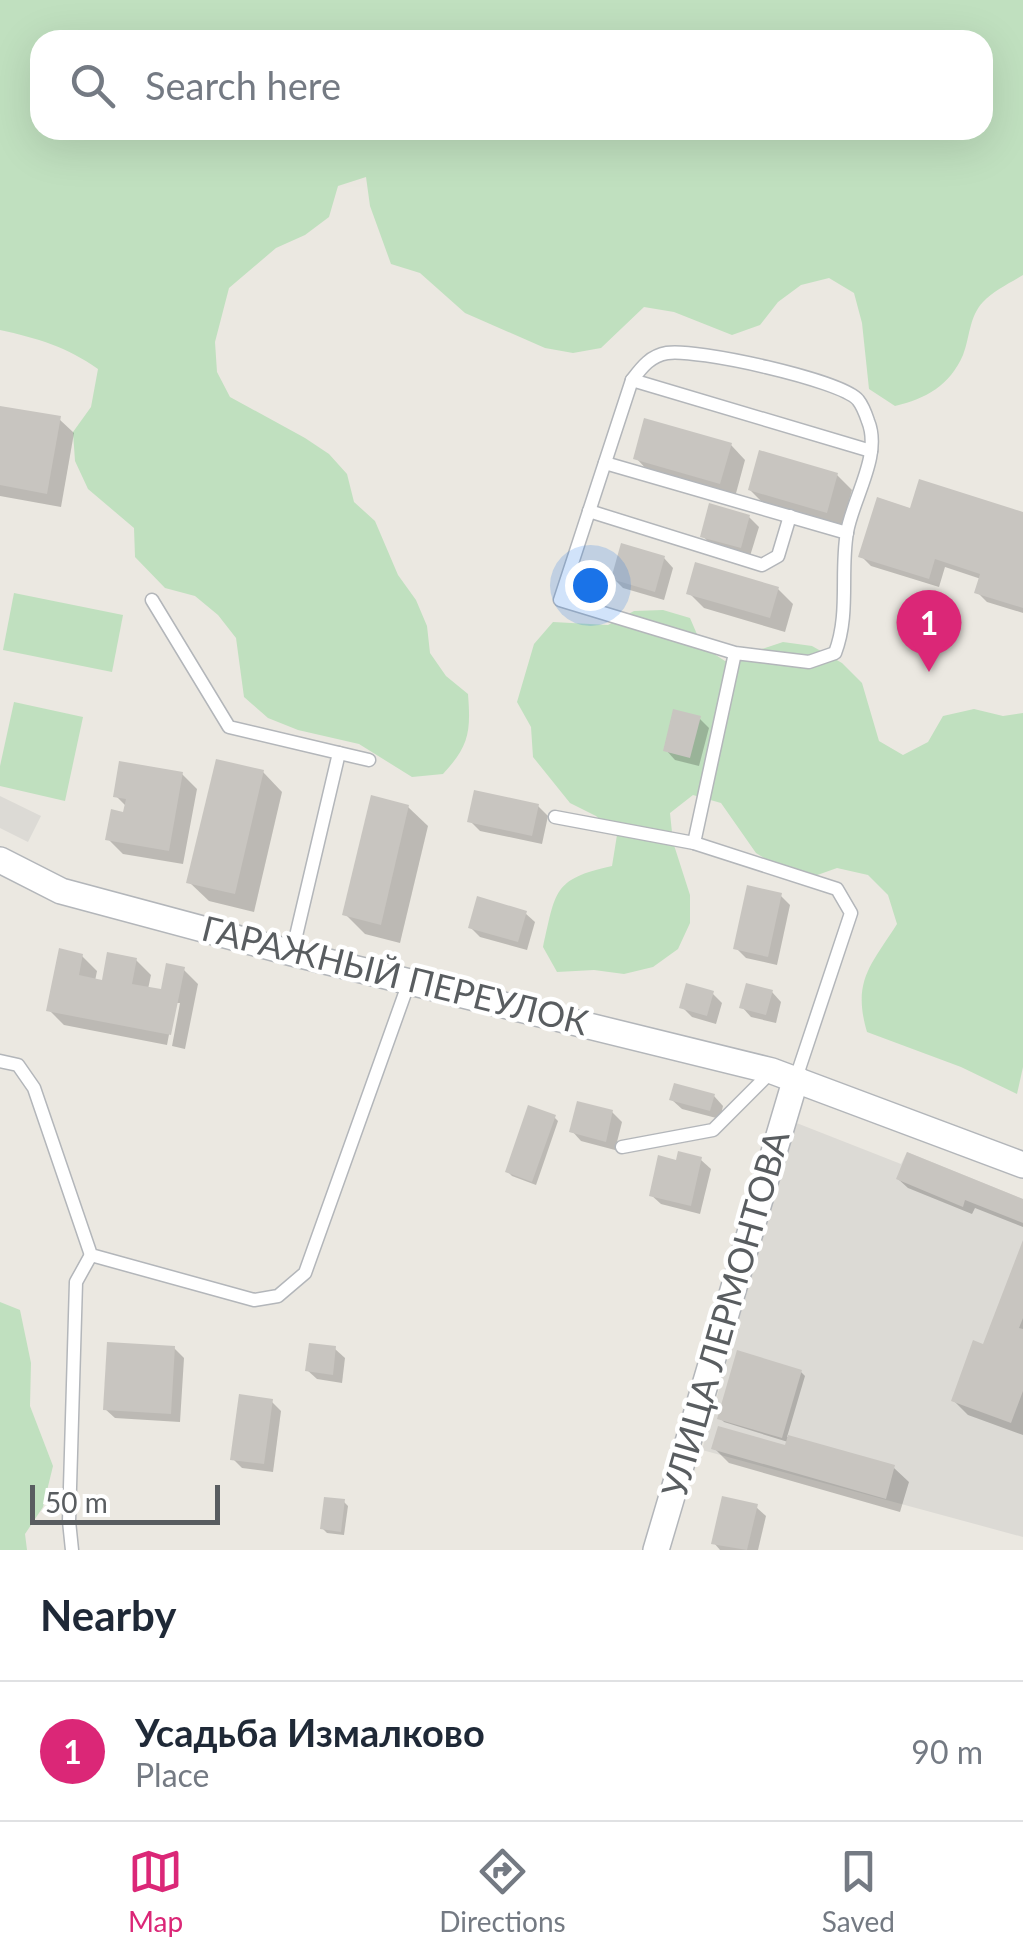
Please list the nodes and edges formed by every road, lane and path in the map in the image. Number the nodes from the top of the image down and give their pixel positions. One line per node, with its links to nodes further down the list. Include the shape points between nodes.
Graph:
1 (632, 380): 2 (lane); 2 (lane, via 647,360 696,352 833,384 858,399 871,426); 3 (lane)
2 (871, 451): 6 (lane)
3 (605, 463): 4 (lane); 5 (lane)
4 (589, 512): 5 (lane, via 762,565 778,556); 8 (lane, via 560,600)
5 (790, 516): 6 (lane)
6 (847, 533): 8 (lane, via 844,631 835,653 809,662)
7 (152, 600): 9 (lane, via 229,726)
8 (735, 653): 12 (lane)
9 (340, 753): 10 (lane); 14 (lane)
10 (369, 760)
11 (555, 817): 12 (lane)
12 (694, 843): 17 (lane, via 837,888 851,913)
13 (0, 860): 14 (street, ГАРАЖНЫЙ ПЕРЕУЛОК, via 61,890)
14 (292, 953): 15 (street, ГАРАЖНЫЙ ПЕРЕУЛОК)
15 (409, 982): 17 (street, ГАРАЖНЫЙ ПЕРЕУЛОК); 20 (lane, via 304,1273 278,1296 254,1300)
16 (0, 1061): 20 (lane, via 18,1065 34,1088)
17 (784, 1074): 18 (lane, via 713,1130); 19 (street, ГАРАЖНЫЙ ПЕРЕУЛОК); 22 (street, УЛИЦА ЛЕРМОНТОВА)
18 (622, 1147)
19 (1023, 1165)
20 (92, 1255): 21 (lane, via 76,1282)
21 (72, 1550)
22 (656, 1550)

